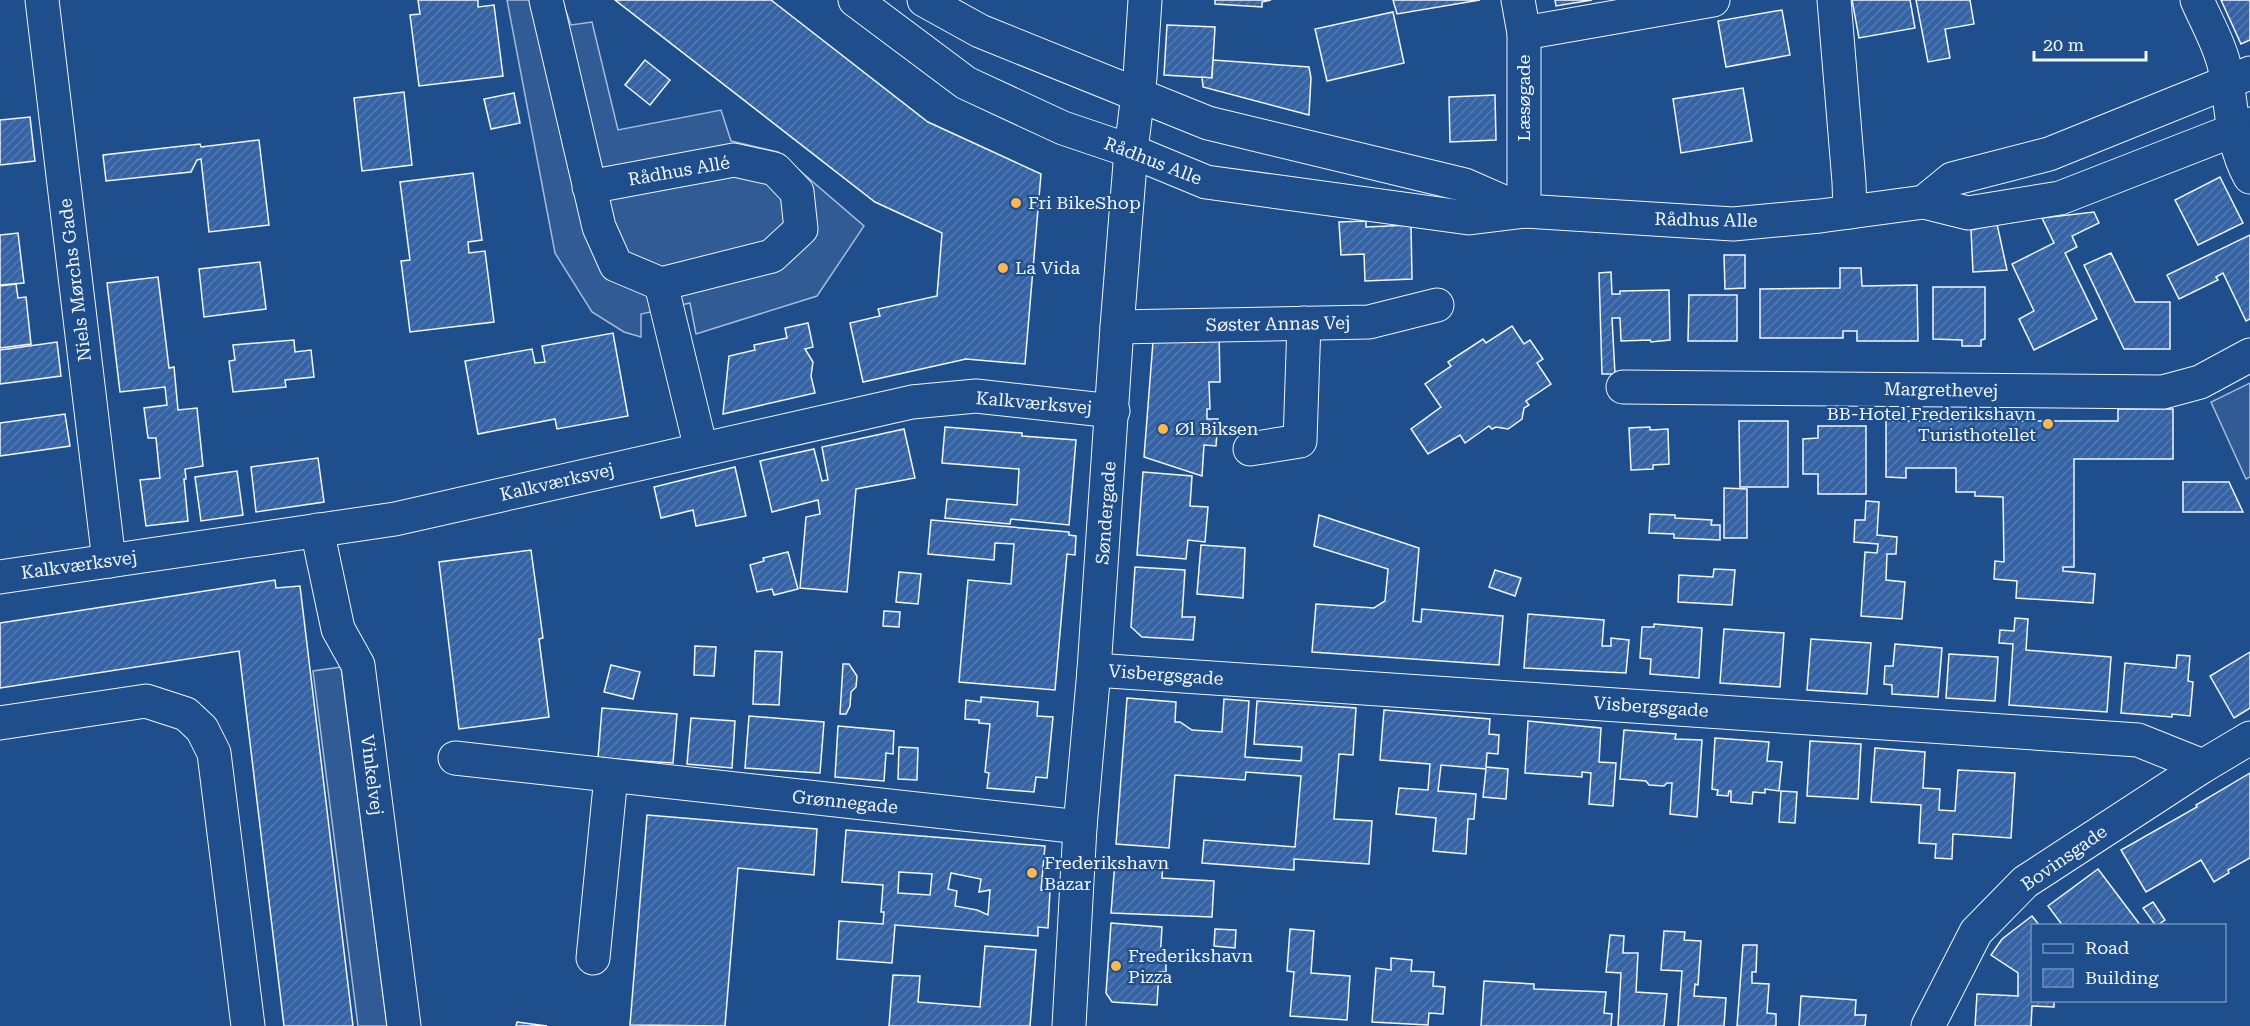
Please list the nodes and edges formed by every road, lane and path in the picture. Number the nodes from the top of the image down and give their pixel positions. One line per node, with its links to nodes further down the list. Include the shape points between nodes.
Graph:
1 (42, 0): 30 (street, Niels Mørchs Gade)
2 (546, 0): 16 (street)
3 (855, 0): 14 (street, Rådhus Alle, via 966,83 1063,128)
4 (924, 0): 12 (street, Rådhus Alle, via 980,32)
5 (1145, 0): 12 (street, Søndergade)
6 (1518, 0): 10 (street)
7 (1713, 0): 10 (street, Læsøgade)
8 (1834, 0): 19 (street)
9 (2198, 0): 11 (street, via 2225,66)
10 (1524, 33): 18 (street, Læsøgade)
11 (2239, 77): 13 (street); 17 (street, via 2049,154 1952,179)
12 (1138, 96): 14 (street, Søndergade); 18 (street, Rådhus Alle, via 1208,123 1465,185)
13 (2242, 127): 15 (street, via 2241,161); 17 (street, Rådhus Alle, via 2060,198 1968,213)
14 (1131, 151): 18 (street, Rådhus Alle, via 1206,182 1469,219); 23 (street, Søndergade)
15 (2250, 177)
16 (589, 187): 20 (street, via 598,227 616,265); 20 (street, Rådhus Allé, via 734,160 775,169 797,192 801,229 772,256)
17 (1924, 202): 19 (street, Rådhus Alle)
18 (1524, 211): 19 (street, Rådhus Alle, via 1733,224)
19 (1850, 212)
20 (661, 284): 27 (street)
21 (1437, 305): 22 (street, Søster Annas Vej, via 1369,322)
22 (1304, 323): 23 (street, Søster Annas Vej); 28 (street, via 1300,441)
23 (1117, 327): 26 (street, Søndergade)
24 (2250, 355): 25 (street, Margrethevej, via 2200,382 2163,392)
25 (1623, 387)
26 (1113, 411): 27 (street, Kalkværksvej, via 976,396 912,402); 32 (street, Søndergade)
27 (701, 449): 29 (street, Kalkværksvej, via 395,519)
28 (1250, 449)
29 (318, 530): 30 (street, Kalkværksvej); 41 (street, Vinkelvej, via 338,629 358,666)
30 (109, 561): 31 (street, Kalkværksvej)
31 (0, 577)
32 (1094, 670): 36 (street, Visbergsgade, via 2138,740); 38 (street, Søndergade)
33 (0, 723): 40 (street, via 146,701 186,714 202,729 214,753)
34 (2250, 738): 36 (street, Bovinsgade)
35 (455, 758): 37 (street, Grønnegade)
36 (2203, 766): 43 (street, Bovinsgade, via 2025,882 1976,932)
37 (611, 776): 38 (street, Grønnegade); 39 (street)
38 (1080, 827): 42 (street, Søndergade)
39 (593, 958)
40 (248, 1026)
41 (404, 1026)
42 (1068, 1026)
43 (1928, 1026)

